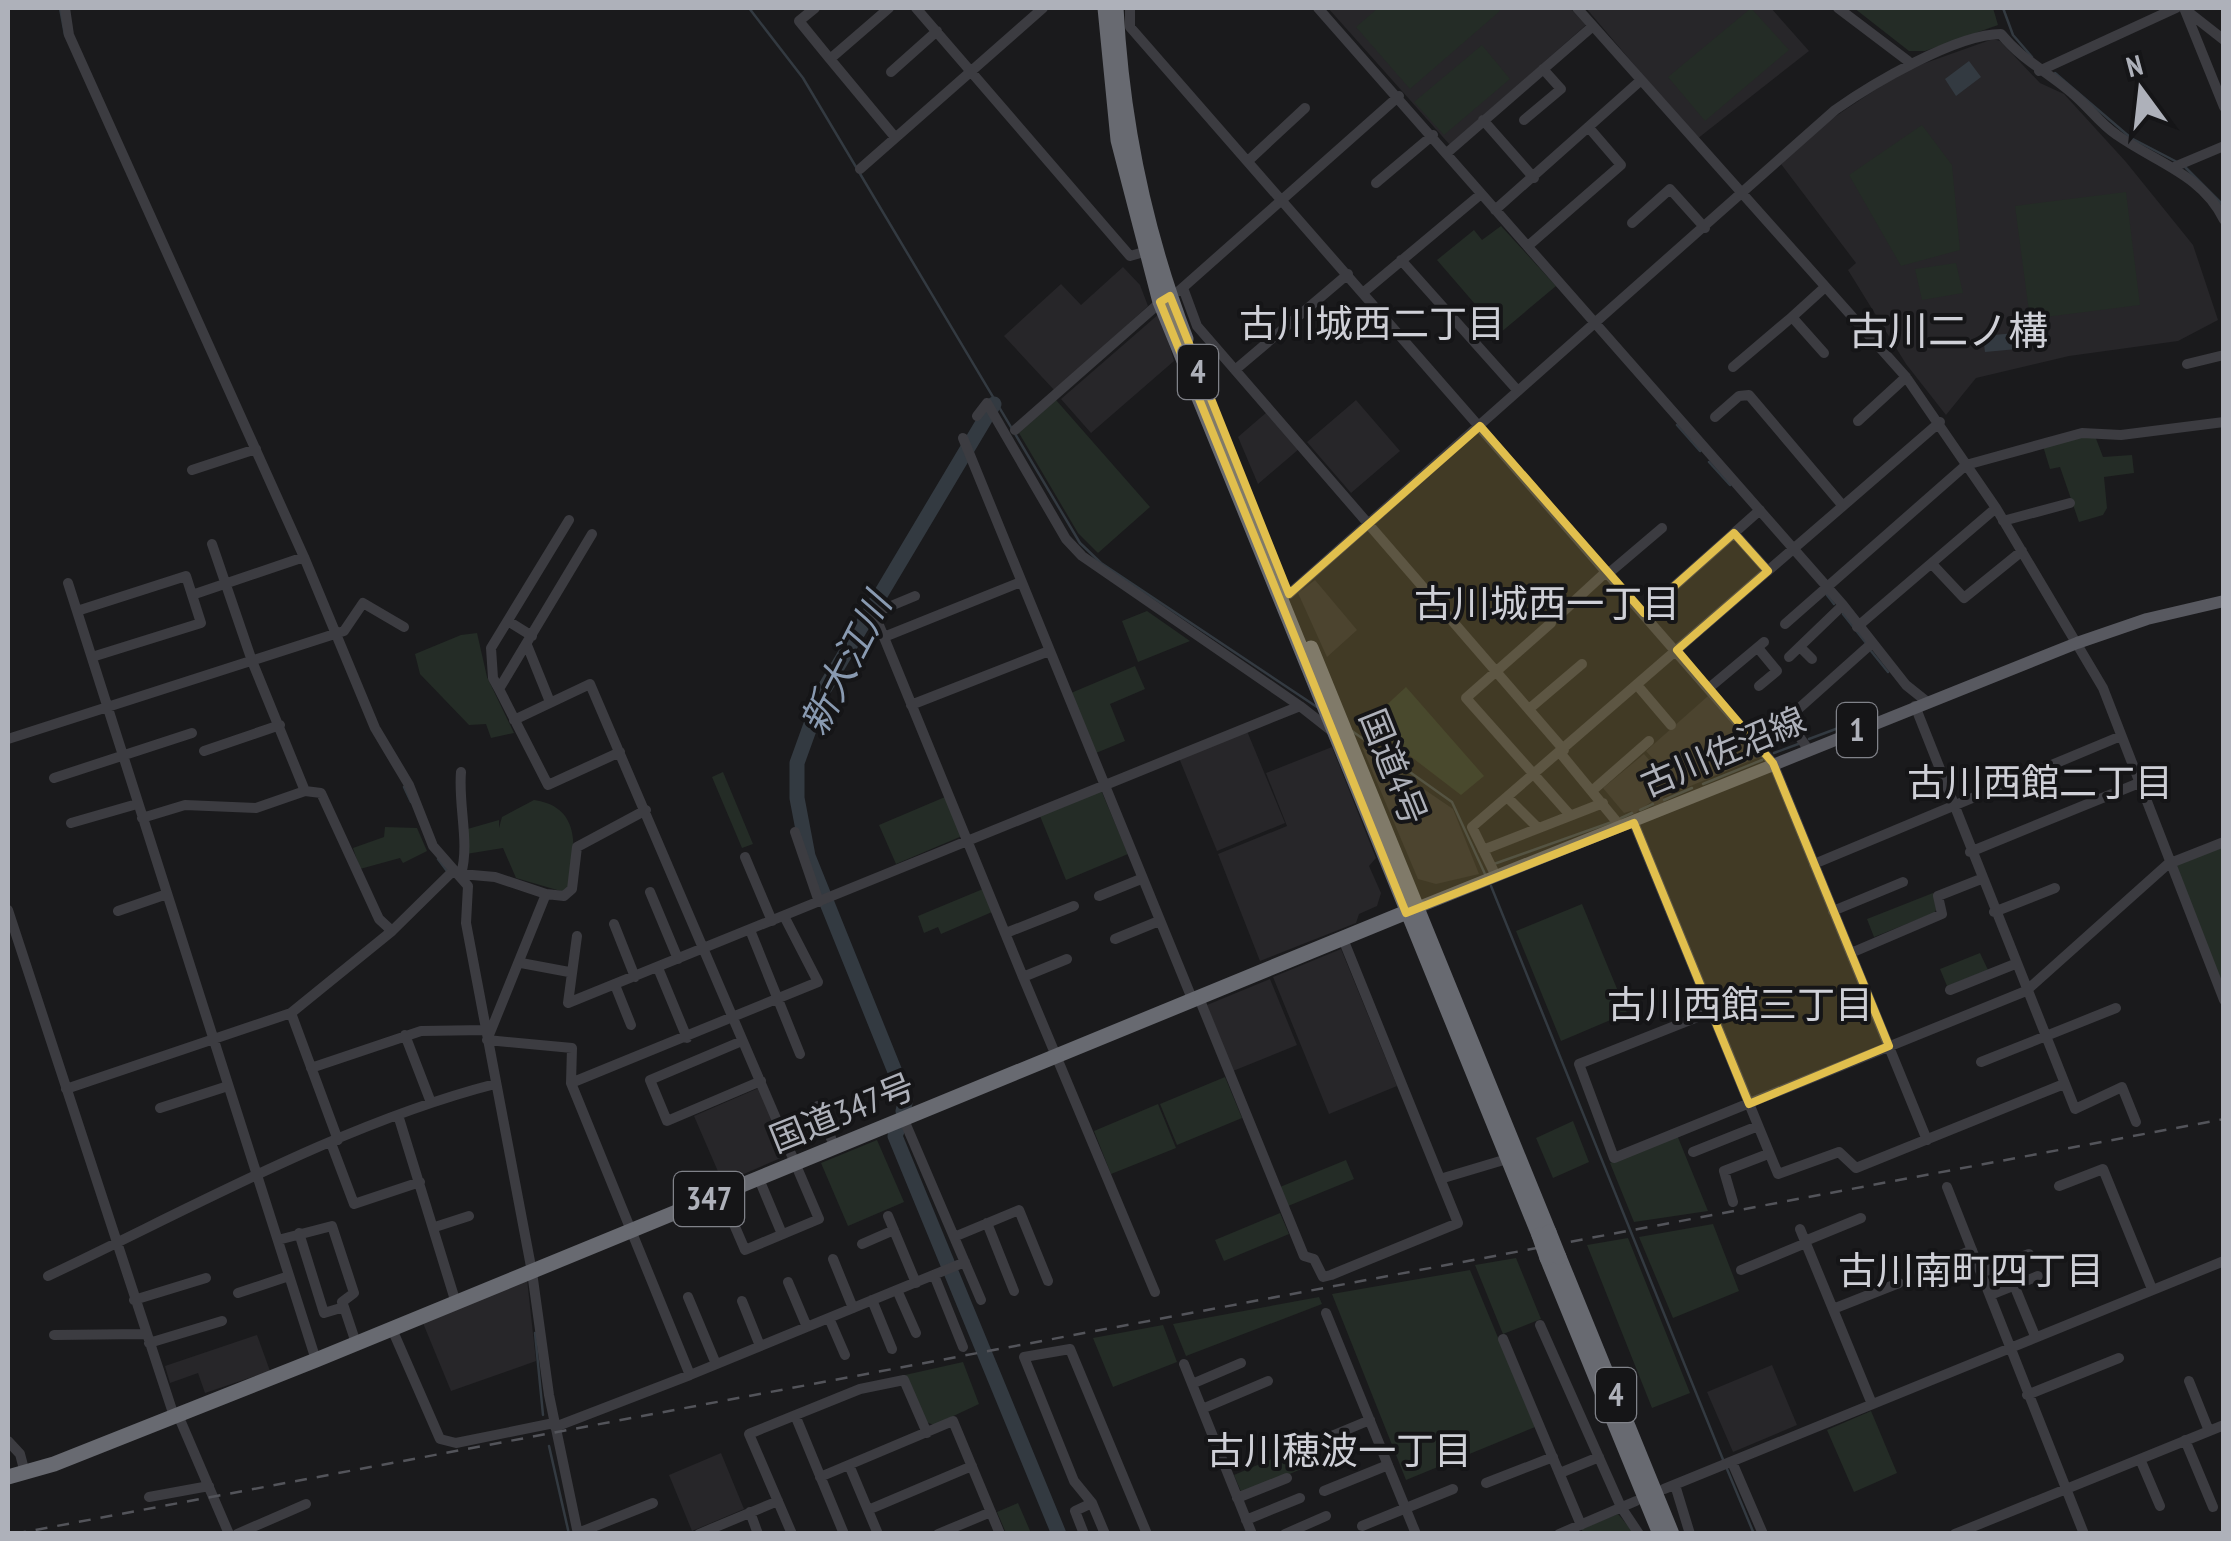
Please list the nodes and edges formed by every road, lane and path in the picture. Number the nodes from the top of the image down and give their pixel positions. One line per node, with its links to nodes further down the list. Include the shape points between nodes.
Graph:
1 (65, 8): 71 (street, via 69,35)
2 (815, 8): 18 (street, via 799,22)
3 (889, 8): 18 (street)
4 (916, 8): 16 (street)
5 (1043, 8): 22 (street)
6 (1105, 8): 48 (highway, 国道4号 / 4, via 1118,140)
7 (1116, 8): 53 (highway, 国道4号 / 4, via 1130,140)
8 (1130, 8): 35 (street, via 1130,27)
9 (1318, 8): 25 (street)
10 (1577, 8): 15 (street)
11 (1838, 8): 19 (street)
12 (2182, 8): 14 (street); 21 (street); 26 (street)
13 (2206, 8): 14 (street)
14 (2196, 18): 17 (street)
15 (1593, 26): 20 (street); 24 (street)
16 (937, 32): 22 (street); 23 (street)
17 (2224, 40)
18 (830, 59): 32 (street)
19 (1908, 61)
20 (1543, 68): 28 (street); 29 (street, via 1560,89)
21 (2045, 69): 36 (street, via 2114,134); 41 (street, via 2001,34 1885,75 1834,110)
22 (971, 70): 32 (street); 48 (street, via 1130,256)
23 (891, 72)
24 (1640, 81): 30 (street); 41 (street)
25 (1399, 96): 31 (street); 42 (street)
26 (2224, 107)
27 (1304, 108): 35 (street)
28 (1483, 120): 34 (street); 38 (street)
29 (1524, 120)
30 (1590, 130): 38 (street); 47 (street, via 1621,165)
31 (1433, 135): 34 (street); 39 (street)
32 (894, 136): 37 (street)
33 (2224, 146): 36 (street)
34 (1448, 152): 40 (street)
35 (1248, 161): 42 (street)
36 (2178, 165): 44 (street)
37 (860, 169)
38 (1534, 178): 43 (street)
39 (1376, 184)
40 (1481, 194): 43 (street); 49 (street)
41 (1742, 197): 46 (street); 51 (street)
42 (1281, 198): 50 (street); 53 (street)
43 (1495, 210): 47 (street)
44 (2224, 220)
45 (1632, 223): 46 (street, via 1670,188)
46 (1705, 228): 55 (street)
47 (1528, 246): 55 (street)
48 (1144, 252): 53 (highway, 国道4号 / 4)
49 (1402, 260): 52 (street); 62 (street)
50 (1348, 274): 52 (street); 60 (street)
51 (1824, 288): 54 (street); 61 (street)
52 (1364, 292): 68 (street)
53 (1171, 295): 60 (street); 69 (street); 95 (highway, 国道4号 / 4); 131 (highway, 国道4号 / 4)
54 (1792, 316): 56 (street); 59 (street)
55 (1596, 322): 62 (street); 77 (street)
56 (1824, 353)
57 (2223, 357): 58 (street)
58 (2187, 364)
59 (1733, 368)
60 (1235, 370): 80 (street)
61 (1906, 377): 65 (street); 66 (street)
62 (1518, 391): 68 (street)
63 (982, 409): 127 (street, via 1082,556)
64 (1715, 417): 75 (street, via 1749,395)
65 (1858, 420)
66 (1940, 422): 72 (street); 75 (street)
67 (2224, 422): 72 (street, via 2082,432)
68 (1480, 426): 80 (street); 90 (street)
69 (1015, 430)
70 (964, 442): 91 (street)
71 (256, 449): 73 (street); 87 (street)
72 (1966, 465): 76 (street); 94 (street)
73 (192, 470)
74 (2070, 503): 79 (street)
75 (1844, 506): 85 (street)
76 (1996, 508): 79 (street); 88 (street)
77 (1760, 510): 82 (street); 85 (street)
78 (569, 520): 102 (street)
79 (2004, 521): 86 (street)
80 (1369, 522): 95 (street); 119 (street)
81 (1662, 528): 90 (street)
82 (1734, 533): 89 (street); 101 (street)
83 (592, 534): 108 (street)
84 (212, 544): 93 (street)
85 (1794, 549): 89 (street); 94 (street)
86 (2022, 552): 88 (street, via 1964,598); 109 (street)
87 (304, 557): 93 (street); 106 (street)
88 (1932, 564): 105 (street)
89 (1768, 571): 112 (street)
90 (1608, 572): 101 (street); 119 (street)
91 (1021, 582): 107 (street); 113 (street)
92 (68, 583): 100 (street)
93 (225, 584): 96 (street); 116 (street)
94 (1827, 587): 99 (street); 103 (street)
95 (1289, 594): 131 (highway, 国道4号 / 4)
96 (192, 595): 100 (street, via 186,576); 114 (street, via 201,622)
97 (915, 596): 107 (street, via 874,613)
98 (2224, 601): 109 (main road, 古川佐沼線 / 1)
99 (1843, 605): 105 (street); 111 (street)
100 (77, 611): 114 (street)
101 (1644, 613): 112 (street)
102 (508, 621): 108 (street); 123 (street, via 489,657)
103 (1785, 624)
104 (404, 627): 106 (street, via 363,603)
105 (1857, 627): 110 (street)
106 (336, 633): 116 (street); 169 (street, via 433,846)
107 (884, 637): 126 (street)
108 (529, 641): 123 (street); 124 (street)
109 (2077, 643): 125 (main road, 古川佐沼線 / 1); 135 (street)
110 (1871, 644): 125 (street); 138 (street, via 1787,719)
111 (1800, 646): 115 (street); 118 (street)
112 (1677, 650): 120 (street); 122 (street)
113 (1049, 651): 126 (street); 148 (street)
114 (92, 658): 128 (street)
115 (1812, 659)
116 (252, 661): 128 (street); 132 (street)
117 (1582, 664): 129 (street)
118 (1783, 664): 121 (street); 122 (street, via 1761,645)
119 (1496, 670): 129 (street); 145 (street, via 1466,698)
120 (1637, 685): 133 (street); 141 (street)
121 (1758, 686)
122 (1709, 688): 143 (street)
123 (499, 690): 130 (street)
124 (550, 702): 130 (street); 140 (street, via 590,684)
125 (1920, 704): 138 (main road, 古川佐沼線 / 1); 154 (street)
126 (911, 706): 162 (street)
127 (1300, 706): 131 (street); 148 (street)
128 (106, 708): 136 (street); 142 (street)
129 (1529, 709): 141 (street)
130 (514, 720): 140 (street, via 548,786)
131 (1335, 723): 182 (highway, 国道4号 / 4)
132 (280, 725): 139 (street); 150 (street)
133 (1671, 725)
134 (192, 733): 142 (street)
135 (2121, 736): 147 (street); 154 (street)
136 (8, 739)
137 (1649, 741): 149 (street)
138 (1808, 749): 143 (main road, 古川佐沼線 / 1)
139 (204, 750)
140 (620, 752): 155 (street)
141 (1562, 752): 145 (street); 149 (street)
142 (121, 755): 146 (street); 153 (street)
143 (1773, 763): 159 (main road, 古川佐沼線 / 1); 167 (street)
144 (460, 772): 169 (street, via 466,860)
145 (1534, 776): 151 (street); 156 (street)
146 (54, 778)
147 (2139, 782): 165 (street); 168 (street)
148 (1103, 786): 162 (street); 171 (street)
149 (1593, 790): 152 (street)
150 (305, 791): 157 (street, via 256,808 185,804); 190 (street, via 321,793 378,919)
151 (1508, 798): 160 (street); 164 (street, via 1472,827)
152 (1603, 803): 156 (street); 159 (street)
153 (137, 804): 157 (street); 158 (street)
154 (1952, 807): 165 (street); 167 (street)
155 (646, 810): 177 (street, via 582,842 572,891); 196 (street)
156 (1570, 814): 160 (street)
157 (142, 818): 176 (street)
158 (72, 823)
159 (1628, 825): 170 (main road, 古川佐沼線 / 1); 213 (street)
160 (1538, 828): 164 (street)
161 (796, 832): 179 (street)
162 (967, 842): 179 (street); 192 (street)
163 (2224, 842): 168 (street)
164 (1484, 850): 170 (street)
165 (1970, 852): 172 (street)
166 (745, 857): 187 (street)
167 (1814, 864): 184 (street)
168 (2168, 864): 208 (street); 211 (street)
169 (457, 872): 177 (street); 190 (street); 218 (street, via 468,886 466,923)
170 (1496, 876): 182 (main road, 古川佐沼線 / 1)
171 (1141, 879): 178 (street); 188 (street)
172 (1981, 879): 185 (street); 197 (street, via 1938,896 1942,914)
173 (1903, 882): 184 (street)
174 (2055, 888): 185 (street)
175 (650, 892): 198 (street)
176 (167, 894): 183 (street); 221 (street)
177 (546, 894): 200 (street)
178 (1099, 896)
179 (823, 900): 186 (street)
180 (1074, 906): 192 (street)
181 (8, 910): 233 (street)
182 (1412, 910): 195 (highway, 国道347号 / 347); 247 (highway, 国道4号 / 4); 267 (highway, 国道4号 / 4)
183 (118, 911)
184 (1834, 911): 197 (street)
185 (1994, 912): 201 (street)
186 (787, 915): 187 (street); 210 (street, via 818,982)
187 (772, 921): 191 (street)
188 (1159, 921): 194 (street); 209 (street)
189 (614, 924): 204 (street)
190 (392, 930): 214 (street)
191 (750, 930): 196 (street); 210 (street)
192 (1006, 933): 205 (street)
193 (576, 936): 203 (street)
194 (1114, 939)
195 (1344, 940): 209 (highway, 国道347号 / 347); 251 (street)
196 (704, 948): 198 (street); 215 (street)
197 (1851, 954): 223 (street)
198 (678, 959): 202 (street)
199 (1067, 959): 205 (street)
200 (521, 963): 203 (street); 218 (street)
201 (2015, 964): 207 (street); 208 (street)
202 (658, 968): 204 (street); 220 (street)
203 (569, 972): 206 (street, via 568,1004)
204 (635, 977): 206 (street)
205 (1023, 977): 225 (street)
206 (615, 985): 216 (street)
207 (1950, 990)
208 (2026, 991): 219 (street); 223 (street)
209 (1196, 999): 225 (highway, 国道347号 / 347); 251 (street, via 1304,1256 1314,1259 1323,1278 1458,1224)
210 (778, 1000): 215 (street); 224 (street)
211 (2224, 1000)
212 (2116, 1008): 219 (street)
213 (1710, 1012): 235 (street); 235 (street, via 1579,1064 1614,1158)
214 (291, 1013): 221 (street); 227 (street)
215 (732, 1019): 220 (street); 222 (street)
216 (631, 1025)
217 (406, 1035): 218 (street); 227 (street); 234 (street)
218 (486, 1035): 229 (street, via 572,1048); 230 (street)
219 (2045, 1037): 226 (street); 231 (street)
220 (687, 1038): 229 (street)
221 (214, 1040): 232 (street); 233 (street)
222 (742, 1041): 228 (street); 228 (street, via 650,1080 667,1121)
223 (1889, 1046): 235 (street); 242 (street)
224 (800, 1054)
225 (1057, 1058): 239 (highway, 国道347号 / 347); 296 (street)
226 (1982, 1062)
227 (310, 1068): 243 (street)
228 (761, 1081): 248 (street)
229 (572, 1083): 264 (street)
230 (495, 1084): 234 (street); 280 (street)
231 (2064, 1084): 240 (street, via 2075,1109 2122,1087); 242 (street)
232 (228, 1086): 237 (street); 249 (street)
233 (66, 1089): 271 (street)
234 (430, 1100): 238 (street)
235 (1749, 1104): 241 (street)
236 (818, 1106): 244 (street)
237 (160, 1108)
238 (398, 1114): 243 (street); 252 (street)
239 (904, 1120): 244 (highway, 国道347号 / 347); 268 (street)
240 (2136, 1122)
241 (1758, 1126): 245 (street); 246 (street)
242 (1927, 1140): 246 (street, via 1856,1168 1839,1152 1780,1174)
243 (335, 1141): 249 (street); 252 (street, via 354,1204)
244 (835, 1148): 248 (highway, 国道347号 / 347)
245 (1692, 1152)
246 (1768, 1154): 256 (street, via 1724,1171)
247 (1507, 1159): 251 (street); 267 (highway, 国道4号 / 4)
248 (796, 1164): 250 (highway, 国道347号 / 347); 266 (street, via 819,1219)
249 (258, 1178): 269 (street); 271 (street)
250 (759, 1179): 255 (highway, 国道347号 / 347); 266 (street)
251 (1440, 1179)
252 (420, 1182): 261 (street)
253 (2059, 1186): 293 (street, via 2103,1169)
254 (1947, 1187): 273 (street)
255 (721, 1194): 264 (highway, 国道347号 / 347); 266 (street, via 745,1250)
256 (1734, 1202)
257 (469, 1216): 261 (street)
258 (888, 1216): 263 (street)
259 (1861, 1218): 270 (street)
260 (987, 1223): 268 (street); 288 (street, via 1019,1210); 295 (street)
261 (434, 1228): 304 (street)
262 (1800, 1229): 270 (street)
263 (894, 1230): 272 (street); 290 (street)
264 (633, 1231): 280 (highway, 国道347号 / 347); 330 (street)
265 (299, 1233): 269 (street); 305 (street, via 324,1313); 305 (street, via 332,1226 354,1292)
266 (782, 1234)
267 (1544, 1234): 275 (highway, 国道4号 / 4, bridge)
268 (954, 1237): 278 (street)
269 (278, 1240): 285 (street)
270 (1805, 1242): 279 (street); 307 (street)
271 (116, 1244): 284 (street); 300 (street)
272 (862, 1244)
273 (1972, 1250): 281 (street); 282 (street)
274 (2030, 1254): 282 (street)
275 (1553, 1257): 400 (highway, 国道4号 / 4); 401 (highway, 国道4号 / 4)
276 (833, 1258): 306 (street)
277 (2224, 1261): 293 (street)
278 (960, 1264): 283 (street); 302 (street)
279 (1740, 1270)
280 (532, 1272): 304 (highway, 国道347号 / 347); 341 (street)
281 (1918, 1272)
282 (1982, 1273): 298 (street)
283 (937, 1274): 290 (street); 321 (street)
284 (48, 1276)
285 (289, 1276): 297 (street); 326 (street)
286 (2038, 1276): 292 (street)
287 (206, 1278): 300 (street)
288 (1048, 1281)
289 (788, 1282): 312 (street)
290 (916, 1282): 294 (street)
291 (1898, 1283): 307 (street)
292 (2014, 1286): 298 (street); 316 (street)
293 (2152, 1289): 316 (street)
294 (898, 1290): 301 (street); 314 (street)
295 (1014, 1291)
296 (1155, 1292)
297 (238, 1293)
298 (1990, 1295): 322 (street)
299 (688, 1297): 327 (street)
300 (134, 1300): 317 (street)
301 (872, 1300): 306 (street); 323 (street)
302 (981, 1300)
303 (742, 1301): 320 (street)
304 (456, 1303): 313 (highway, 国道347号 / 347)
305 (344, 1307): 319 (street)
306 (854, 1308): 309 (street)
307 (1833, 1310): 335 (street)
308 (1326, 1313): 339 (street)
309 (829, 1318): 312 (street); 324 (street)
310 (222, 1321): 317 (street)
311 (1540, 1326): 348 (street)
312 (807, 1327): 320 (street)
313 (392, 1328): 319 (highway, 国道347号 / 347); 341 (street, via 440,1439)
314 (916, 1334)
315 (54, 1335): 317 (street)
316 (2035, 1336): 322 (street)
317 (147, 1339): 337 (street)
318 (1503, 1339): 347 (street)
319 (356, 1343): 326 (highway, 国道347号 / 347)
320 (760, 1346): 327 (street)
321 (963, 1347)
322 (2008, 1347): 334 (street); 335 (street)
323 (892, 1349)
324 (845, 1355)
325 (2119, 1358): 334 (street)
326 (316, 1360): 337 (highway, 国道347号 / 347)
327 (716, 1364): 330 (street)
328 (1184, 1364): 333 (street)
329 (1242, 1364): 333 (street)
330 (690, 1375): 341 (street)
331 (2188, 1381): 342 (street)
332 (1268, 1382): 336 (street)
333 (1192, 1384): 336 (street)
334 (2027, 1396): 362 (street)
335 (1872, 1404): 350 (street)
336 (1202, 1409): 365 (street)
337 (176, 1415): 354 (highway, 国道347号 / 347); 360 (street)
338 (795, 1415): 343 (street, via 904,1380); 357 (street); 367 (street, via 749,1434)
339 (1370, 1420): 346 (street); 352 (street)
340 (2224, 1425): 342 (street)
341 (555, 1426): 384 (street)
342 (2209, 1430): 344 (street)
343 (926, 1433): 351 (street); 353 (street, via 954,1422)
344 (2185, 1440): 349 (street); 374 (street)
345 (8, 1442): 354 (street)
346 (1306, 1447)
347 (1553, 1457): 355 (street); 359 (street)
348 (1599, 1457): 355 (street); 373 (street)
349 (2140, 1458): 362 (street); 372 (street)
350 (1728, 1463): 402 (street, via 1670,1487); 403 (street)
351 (849, 1465): 357 (street); 376 (street)
352 (1388, 1465): 363 (street); 375 (street)
353 (972, 1466): 376 (street); 378 (street)
354 (25, 1473): 356 (highway, 国道347号 / 347)
355 (1560, 1473): 382 (street)
356 (8, 1477)
357 (820, 1477): 389 (street)
358 (1287, 1478): 365 (street)
359 (1486, 1483)
360 (208, 1486): 364 (street); 383 (street)
361 (1453, 1488): 375 (street)
362 (2066, 1488): 404 (street); 405 (street)
363 (1324, 1491)
364 (149, 1497)
365 (1238, 1498): 380 (street)
366 (1300, 1498): 380 (street)
367 (778, 1501): 377 (street); 388 (street)
368 (1636, 1501): 373 (street)
369 (653, 1503): 384 (street)
370 (1092, 1503): 393 (street, via 1074,1511); 394 (street); 395 (street, via 1074,1481 1024,1357 1070,1349)
371 (306, 1504): 383 (street)
372 (2160, 1506)
373 (1622, 1507): 382 (street); 399 (street)
374 (2213, 1507)
375 (1405, 1508): 381 (street); 385 (street)
376 (868, 1510): 390 (street)
377 (750, 1512): 386 (street); 387 (street)
378 (991, 1512): 391 (street); 392 (street)
379 (1326, 1516): 397 (street)
380 (1246, 1520): 396 (street)
381 (1362, 1526)
382 (1580, 1528): 398 (street)
383 (227, 1533)
384 (578, 1533)
385 (1415, 1533)
386 (699, 1534)
387 (758, 1534)
388 (792, 1534)
389 (844, 1534)
390 (878, 1534)
391 (938, 1534)
392 (1000, 1534)
393 (1084, 1534)
394 (1104, 1534)
395 (1147, 1534)
396 (1252, 1534)
397 (1284, 1534)
398 (1559, 1534)
399 (1639, 1534)
400 (1660, 1534)
401 (1672, 1534)
402 (1690, 1534)
403 (1763, 1534)
404 (1955, 1534)
405 (2084, 1534)

